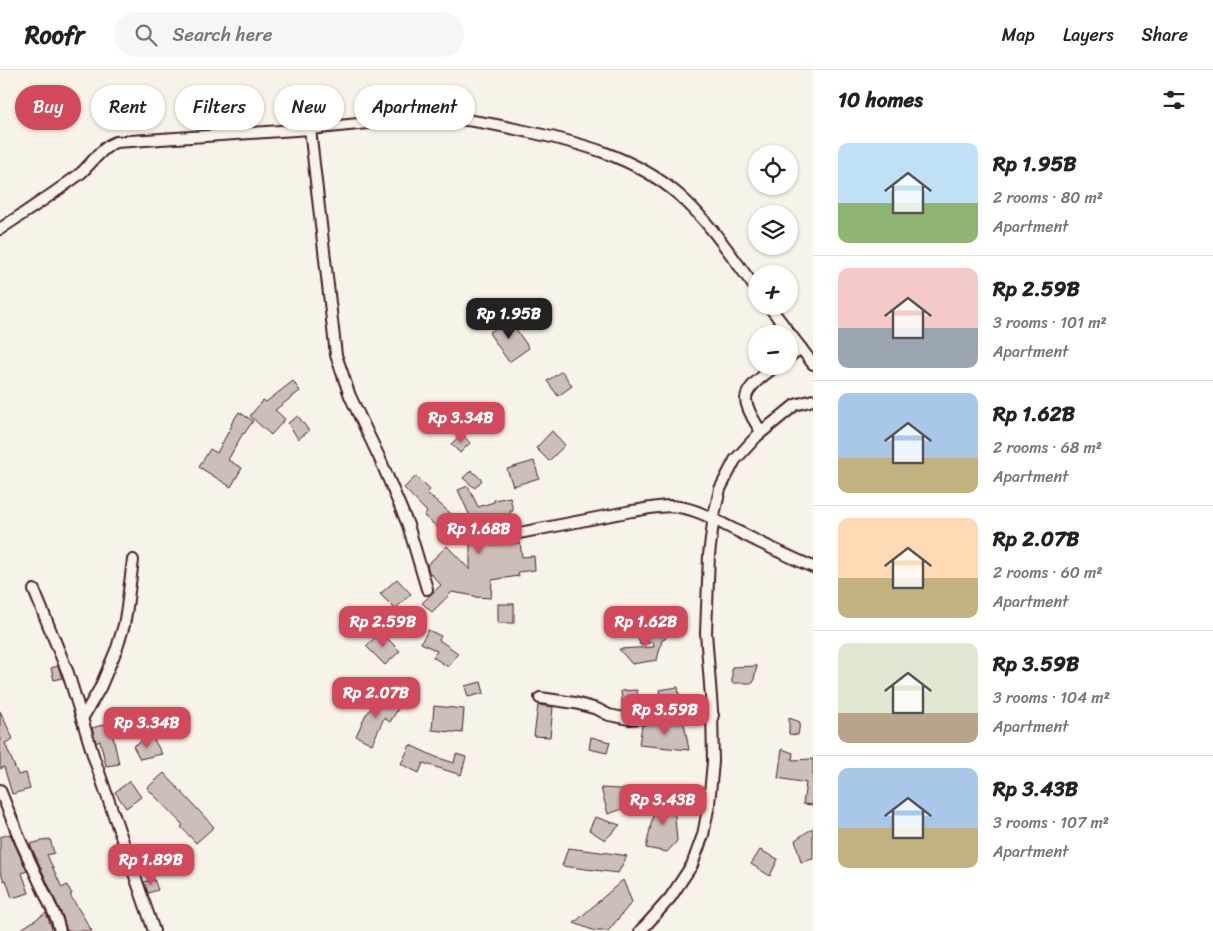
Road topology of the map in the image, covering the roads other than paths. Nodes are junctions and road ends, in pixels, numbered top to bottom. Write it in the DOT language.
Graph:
graph roads {
  1 [pos="344,126"];
  2 [pos="310,130"];
  3 [pos="0,229"];
  4 [pos="748,278"];
  5 [pos="776,315"];
  6 [pos="801,348"];
  7 [pos="798,350"];
  8 [pos="813,364"];
  9 [pos="765,375"];
  10 [pos="813,400"];
  11 [pos="761,432"];
  12 [pos="714,520"];
  13 [pos="494,538"];
  14 [pos="133,560"];
  15 [pos="813,567"];
  16 [pos="427,589"];
  17 [pos="34,590"];
  18 [pos="540,698"];
  19 [pos="713,715"];
  20 [pos="82,719"];
  21 [pos="0,790"];
  22 [pos="60,931"];
  23 [pos="154,931"];
  24 [pos="640,931"];
  1 -- 4 [label="street"];
  2 -- 3 [label="street"];
  2 -- 16 [label="street"];
  5 -- 6 [label="street"];
  6 -- 7 [label="street"];
  6 -- 8 [label="street"];
  9 -- 11 [label="street"];
  10 -- 11 [label="street"];
  11 -- 12 [label="street"];
  12 -- 13 [label="street"];
  12 -- 15 [label="street"];
  12 -- 19 [label="street"];
  14 -- 20 [label="street"];
  17 -- 20 [label="street"];
  18 -- 19 [label="street"];
  19 -- 24 [label="street"];
  20 -- 23 [label="street"];
  21 -- 22 [label="street"];
}
